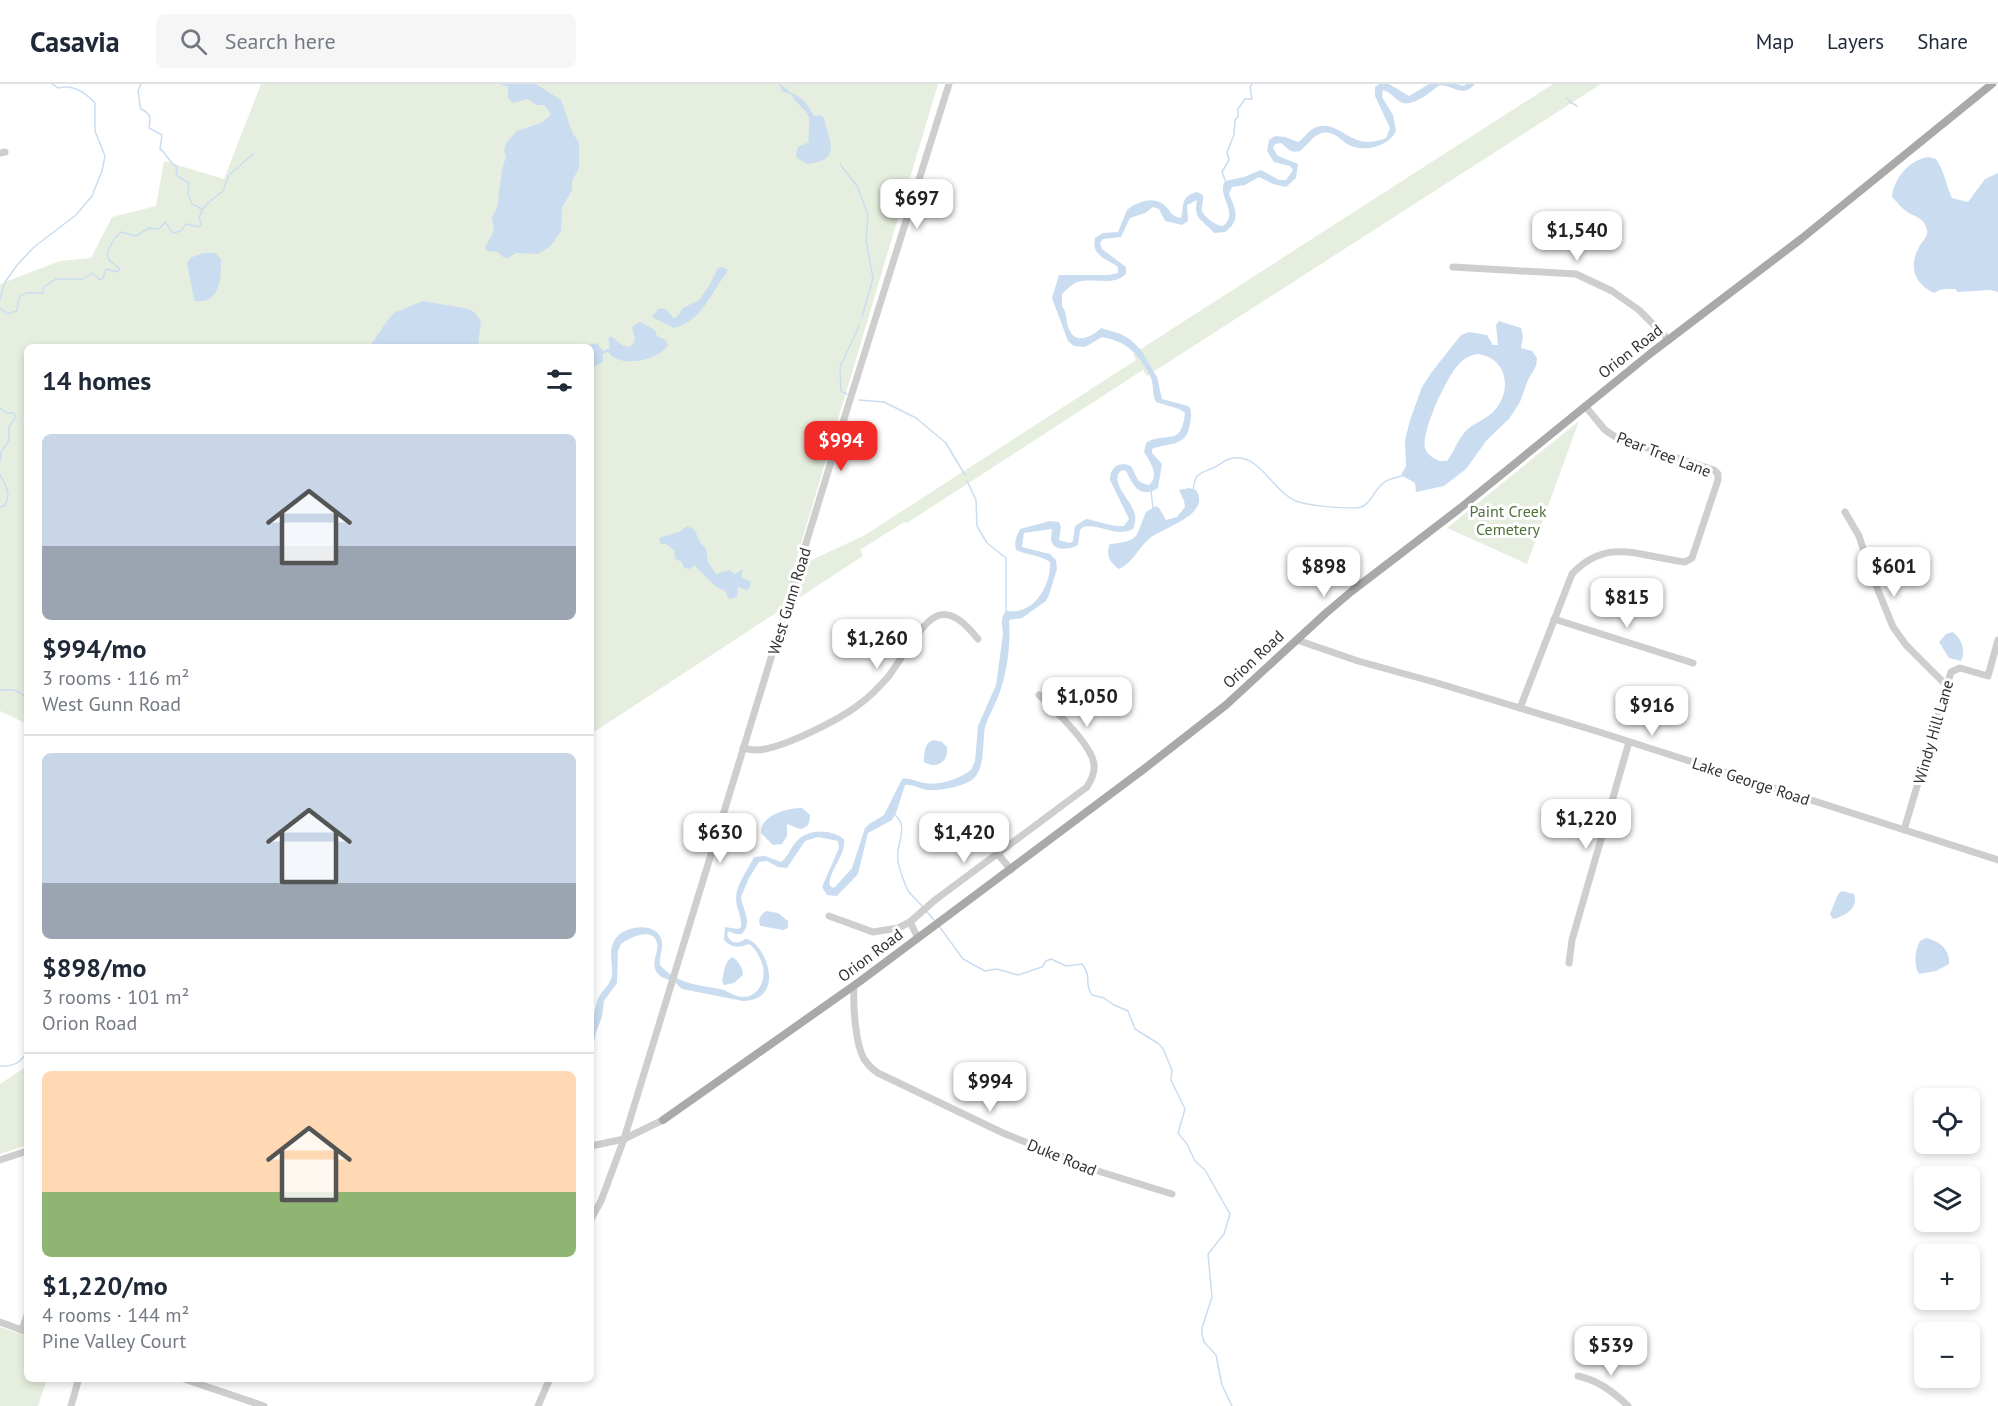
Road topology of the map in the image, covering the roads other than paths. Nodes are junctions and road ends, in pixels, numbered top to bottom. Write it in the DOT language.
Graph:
graph roads {
  1 [pos="949,84"];
  2 [pos="1992,84"];
  3 [pos="1454,267"];
  4 [pos="1669,340"];
  5 [pos="1585,406"];
  6 [pos="1845,512"];
  7 [pos="1554,619"];
  8 [pos="978,639"];
  9 [pos="1297,640"];
  10 [pos="1998,640"];
  11 [pos="1693,663"];
  12 [pos="1946,685"];
  13 [pos="1039,695"];
  14 [pos="1520,708"];
  15 [pos="1629,742"];
  16 [pos="743,748"];
  17 [pos="1904,830"];
  18 [pos="998,854"];
  19 [pos="1998,860"];
  20 [pos="1011,870"];
  21 [pos="829,916"];
  22 [pos="910,922"];
  23 [pos="918,938"];
  24 [pos="1569,963"];
  25 [pos="854,986"];
  26 [pos="663,1119"];
  27 [pos="624,1139"];
  28 [pos="594,1145"];
  29 [pos="24,1152"];
  30 [pos="0,1160"];
  31 [pos="1172,1194"];
  32 [pos="594,1214"];
  33 [pos="0,1322"];
  34 [pos="24,1331"];
  35 [pos="1578,1376"];
  36 [pos="78,1382"];
  37 [pos="193,1382"];
  38 [pos="548,1382"];
  39 [pos="71,1406"];
  40 [pos="264,1406"];
  41 [pos="538,1406"];
  42 [pos="1628,1406"];
  1 -- 16 [label="street, West Gunn Road"];
  2 -- 4 [label="main road, Orion Road"];
  3 -- 4 [label="street"];
  4 -- 5 [label="main road, Orion Road"];
  5 -- 7 [label="street, Pear Tree Lane"];
  5 -- 9 [label="main road, Orion Road"];
  6 -- 12 [label="street"];
  7 -- 11 [label="street"];
  7 -- 14 [label="street, Pear Tree Lane"];
  8 -- 16 [label="street"];
  9 -- 14 [label="street, Lake George Road"];
  9 -- 20 [label="main road, Orion Road"];
  10 -- 12 [label="street, Windy Hill Lane"];
  12 -- 17 [label="street, Windy Hill Lane"];
  13 -- 18 [label="street"];
  14 -- 15 [label="street, Lake George Road"];
  15 -- 17 [label="street, Lake George Road"];
  15 -- 24 [label="street"];
  16 -- 27 [label="street, West Gunn Road"];
  17 -- 19 [label="street, Lake George Road"];
  18 -- 20 [label="street"];
  18 -- 22 [label="street"];
  20 -- 23 [label="main road, Orion Road"];
  21 -- 22 [label="street"];
  22 -- 23 [label="street"];
  23 -- 25 [label="main road, Orion Road"];
  25 -- 26 [label="main road, Orion Road"];
  25 -- 31 [label="street, Duke Road"];
  26 -- 27 [label="street, Orion Road"];
  27 -- 28 [label="street, Orion Road"];
  27 -- 32 [label="street"];
  29 -- 30 [label="street"];
  33 -- 34 [label="street"];
  35 -- 42 [label="street"];
  36 -- 39 [label="street"];
  37 -- 40 [label="street"];
  38 -- 41 [label="street"];
}
